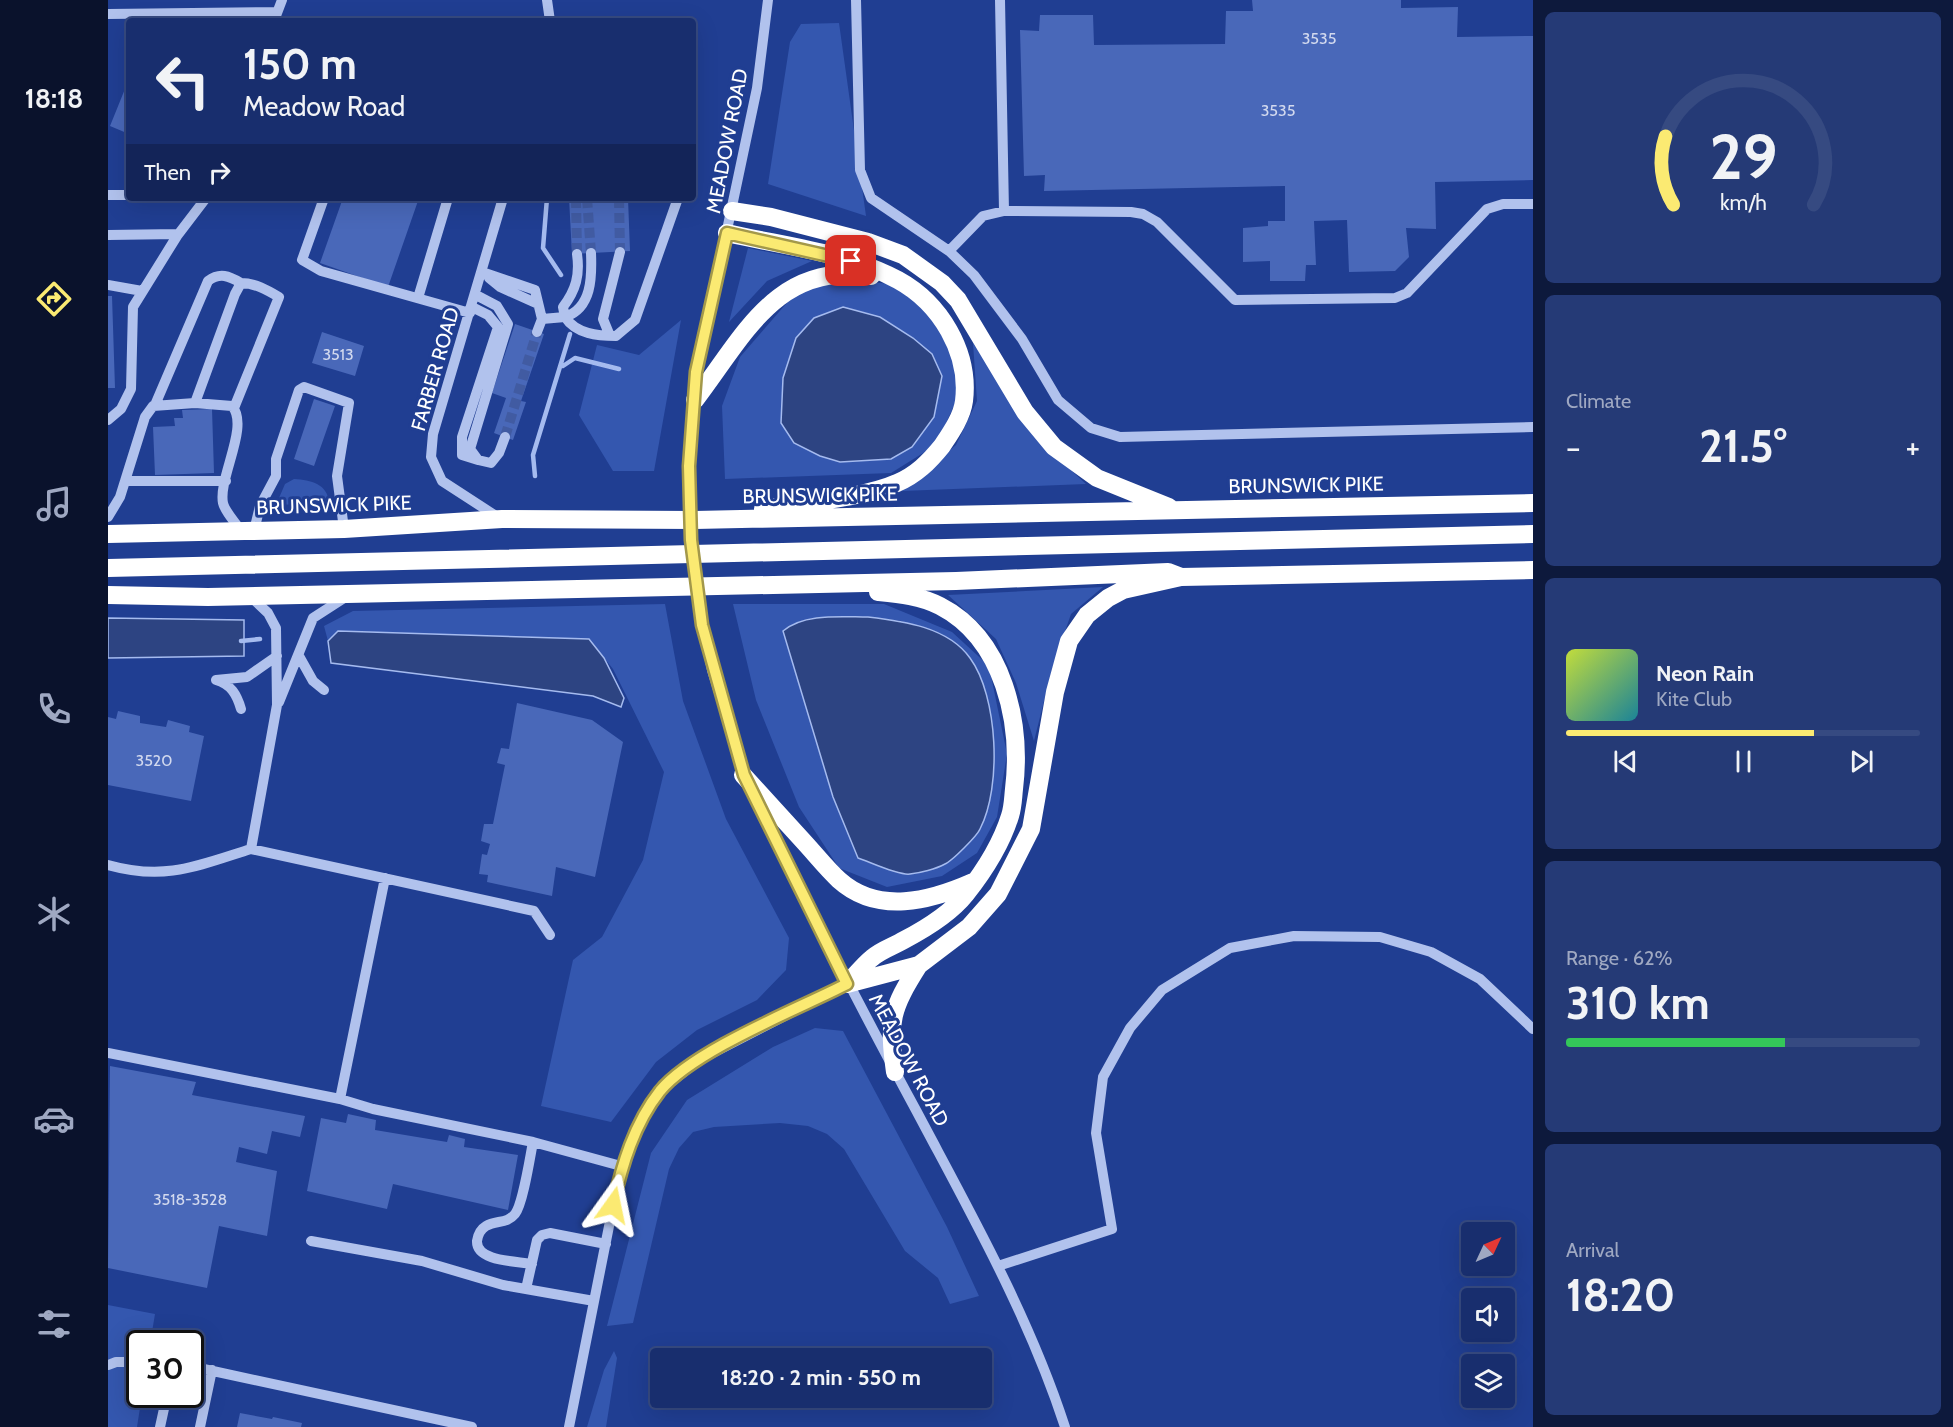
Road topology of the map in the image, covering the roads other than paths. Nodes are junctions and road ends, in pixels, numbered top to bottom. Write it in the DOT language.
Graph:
graph roads {
  1 [pos="282,0"];
  2 [pos="547,0"];
  3 [pos="768,0"];
  4 [pos="856,0"];
  5 [pos="1000,0"];
  6 [pos="108,14"];
  7 [pos="276,17"];
  8 [pos="550,18"];
  9 [pos="108,195"];
  10 [pos="126,195"];
  11 [pos="204,201"];
  12 [pos="323,201"];
  13 [pos="447,201"];
  14 [pos="502,201"];
  15 [pos="677,201"];
  16 [pos="1533,204"];
  17 [pos="732,211"];
  18 [pos="1004,211"];
  19 [pos="727,233"];
  20 [pos="178,234"];
  21 [pos="108,235"];
  22 [pos="949,251"];
  23 [pos="620,252"];
  24 [pos="591,253"];
  25 [pos="578,254"];
  26 [pos="482,272"];
  27 [pos="898,280"];
  28 [pos="241,283"];
  29 [pos="108,285"];
  30 [pos="142,291"];
  31 [pos="476,295"];
  32 [pos="418,298"];
  33 [pos="471,310"];
  34 [pos="565,317"];
  35 [pos="542,319"];
  36 [pos="537,332"];
  37 [pos="610,336"];
  38 [pos="695,400"];
  39 [pos="195,403"];
  40 [pos="155,405"];
  41 [pos="234,408"];
  42 [pos="108,420"];
  43 [pos="1533,427"];
  44 [pos="505,437"];
  45 [pos="478,460"];
  46 [pos="125,481"];
  47 [pos="226,481"];
  48 [pos="1533,503"];
  49 [pos="1176,510"];
  50 [pos="108,517"];
  51 [pos="502,519"];
  52 [pos="695,520"];
  53 [pos="344,530"];
  54 [pos="247,531"];
  55 [pos="108,534"];
  56 [pos="1533,534"];
  57 [pos="108,568"];
  58 [pos="1533,570"];
  59 [pos="1506,571"];
  60 [pos="1181,577"];
  61 [pos="1533,578"];
  62 [pos="806,584"];
  63 [pos="356,592"];
  64 [pos="108,595"];
  65 [pos="249,595"];
  66 [pos="277,656"];
  67 [pos="299,656"];
  68 [pos="324,690"];
  69 [pos="277,705"];
  70 [pos="241,709"];
  71 [pos="744,775"];
  72 [pos="251,849"];
  73 [pos="108,865"];
  74 [pos="385,878"];
  75 [pos="977,880"];
  76 [pos="549,935"];
  77 [pos="919,965"];
  78 [pos="847,984"];
  79 [pos="1533,1029"];
  80 [pos="108,1053"];
  81 [pos="895,1072"];
  82 [pos="340,1099"];
  83 [pos="533,1142"];
  84 [pos="621,1166"];
  85 [pos="310,1241"];
  86 [pos="606,1244"];
  87 [pos="532,1264"];
  88 [pos="998,1266"];
  89 [pos="526,1289"];
  90 [pos="594,1301"];
  91 [pos="126,1362"];
  92 [pos="108,1365"];
  93 [pos="204,1369"];
  94 [pos="212,1370"];
  95 [pos="164,1408"];
  96 [pos="445,1424"];
  97 [pos="160,1427"];
  98 [pos="200,1427"];
  99 [pos="472,1427"];
  100 [pos="569,1427"];
  101 [pos="1065,1427"];
  1 -- 7 [label="street"];
  2 -- 8 [label="street"];
  3 -- 17 [label="street, MEADOW ROAD"];
  4 -- 22 [label="street"];
  5 -- 18 [label="street"];
  6 -- 7 [label="street"];
  9 -- 10 [label="street"];
  11 -- 20 [label="street"];
  12 -- 32 [label="street"];
  13 -- 32 [label="street"];
  14 -- 26 [label="street, FARBER ROAD"];
  15 -- 37 [label="street"];
  16 -- 18 [label="street"];
  17 -- 19 [label="street, MEADOW ROAD"];
  17 -- 49 [label="highway"];
  18 -- 22 [label="street"];
  19 -- 27 [label="highway"];
  19 -- 38 [label="street, MEADOW ROAD"];
  20 -- 21 [label="street"];
  20 -- 30 [label="street"];
  22 -- 43 [label="street"];
  23 -- 37 [label="street"];
  24 -- 34 [label="street"];
  25 -- 34 [label="street"];
  26 -- 31 [label="street, FARBER ROAD"];
  26 -- 35 [label="street"];
  27 -- 38 [label="highway"];
  27 -- 52 [label="highway"];
  28 -- 39 [label="street"];
  28 -- 40 [label="street"];
  28 -- 41 [label="street"];
  29 -- 30 [label="street"];
  30 -- 42 [label="street"];
  31 -- 33 [label="street, FARBER ROAD"];
  31 -- 45 [label="street"];
  32 -- 33 [label="street"];
  33 -- 45 [label="street"];
  33 -- 51 [label="street, FARBER ROAD"];
  34 -- 35 [label="street"];
  34 -- 37 [label="street"];
  35 -- 36 [label="street"];
  38 -- 71 [label="street, MEADOW ROAD, bridge"];
  39 -- 40 [label="street"];
  39 -- 41 [label="street"];
  40 -- 46 [label="street"];
  41 -- 47 [label="street"];
  44 -- 45 [label="street"];
  46 -- 47 [label="street"];
  46 -- 50 [label="street"];
  47 -- 54 [label="street"];
  48 -- 49 [label="highway, BRUNSWICK PIKE"];
  49 -- 52 [label="highway, BRUNSWICK PIKE"];
  51 -- 52 [label="highway, BRUNSWICK PIKE"];
  51 -- 53 [label="highway, BRUNSWICK PIKE"];
  53 -- 54 [label="highway, BRUNSWICK PIKE"];
  53 -- 54 [label="street"];
  54 -- 55 [label="highway, BRUNSWICK PIKE"];
  56 -- 57 [label="highway"];
  58 -- 59 [label="highway"];
  59 -- 60 [label="highway"];
  59 -- 61 [label="highway"];
  60 -- 62 [label="highway"];
  60 -- 77 [label="highway"];
  62 -- 63 [label="highway"];
  62 -- 75 [label="highway"];
  63 -- 65 [label="highway"];
  63 -- 67 [label="street"];
  64 -- 65 [label="highway"];
  65 -- 66 [label="street"];
  66 -- 69 [label="street"];
  66 -- 70 [label="street"];
  67 -- 68 [label="street"];
  67 -- 69 [label="street"];
  69 -- 72 [label="street"];
  71 -- 75 [label="highway"];
  71 -- 78 [label="street, MEADOW ROAD"];
  72 -- 73 [label="street"];
  72 -- 74 [label="street"];
  74 -- 76 [label="street"];
  74 -- 82 [label="street"];
  75 -- 78 [label="highway"];
  77 -- 78 [label="highway"];
  77 -- 81 [label="highway"];
  78 -- 81 [label="street, MEADOW ROAD"];
  78 -- 84 [label="street"];
  79 -- 88 [label="street"];
  80 -- 82 [label="street"];
  81 -- 88 [label="street, MEADOW ROAD"];
  82 -- 83 [label="street"];
  83 -- 84 [label="street"];
  83 -- 87 [label="street"];
  84 -- 86 [label="street"];
  85 -- 89 [label="street"];
  86 -- 87 [label="street"];
  86 -- 90 [label="street"];
  87 -- 89 [label="street"];
  88 -- 101 [label="street, MEADOW ROAD"];
  89 -- 90 [label="street"];
  90 -- 100 [label="street"];
  91 -- 92 [label="street"];
  93 -- 94 [label="street"];
  94 -- 96 [label="street"];
  94 -- 98 [label="street"];
  95 -- 97 [label="street"];
  96 -- 99 [label="street"];
}
